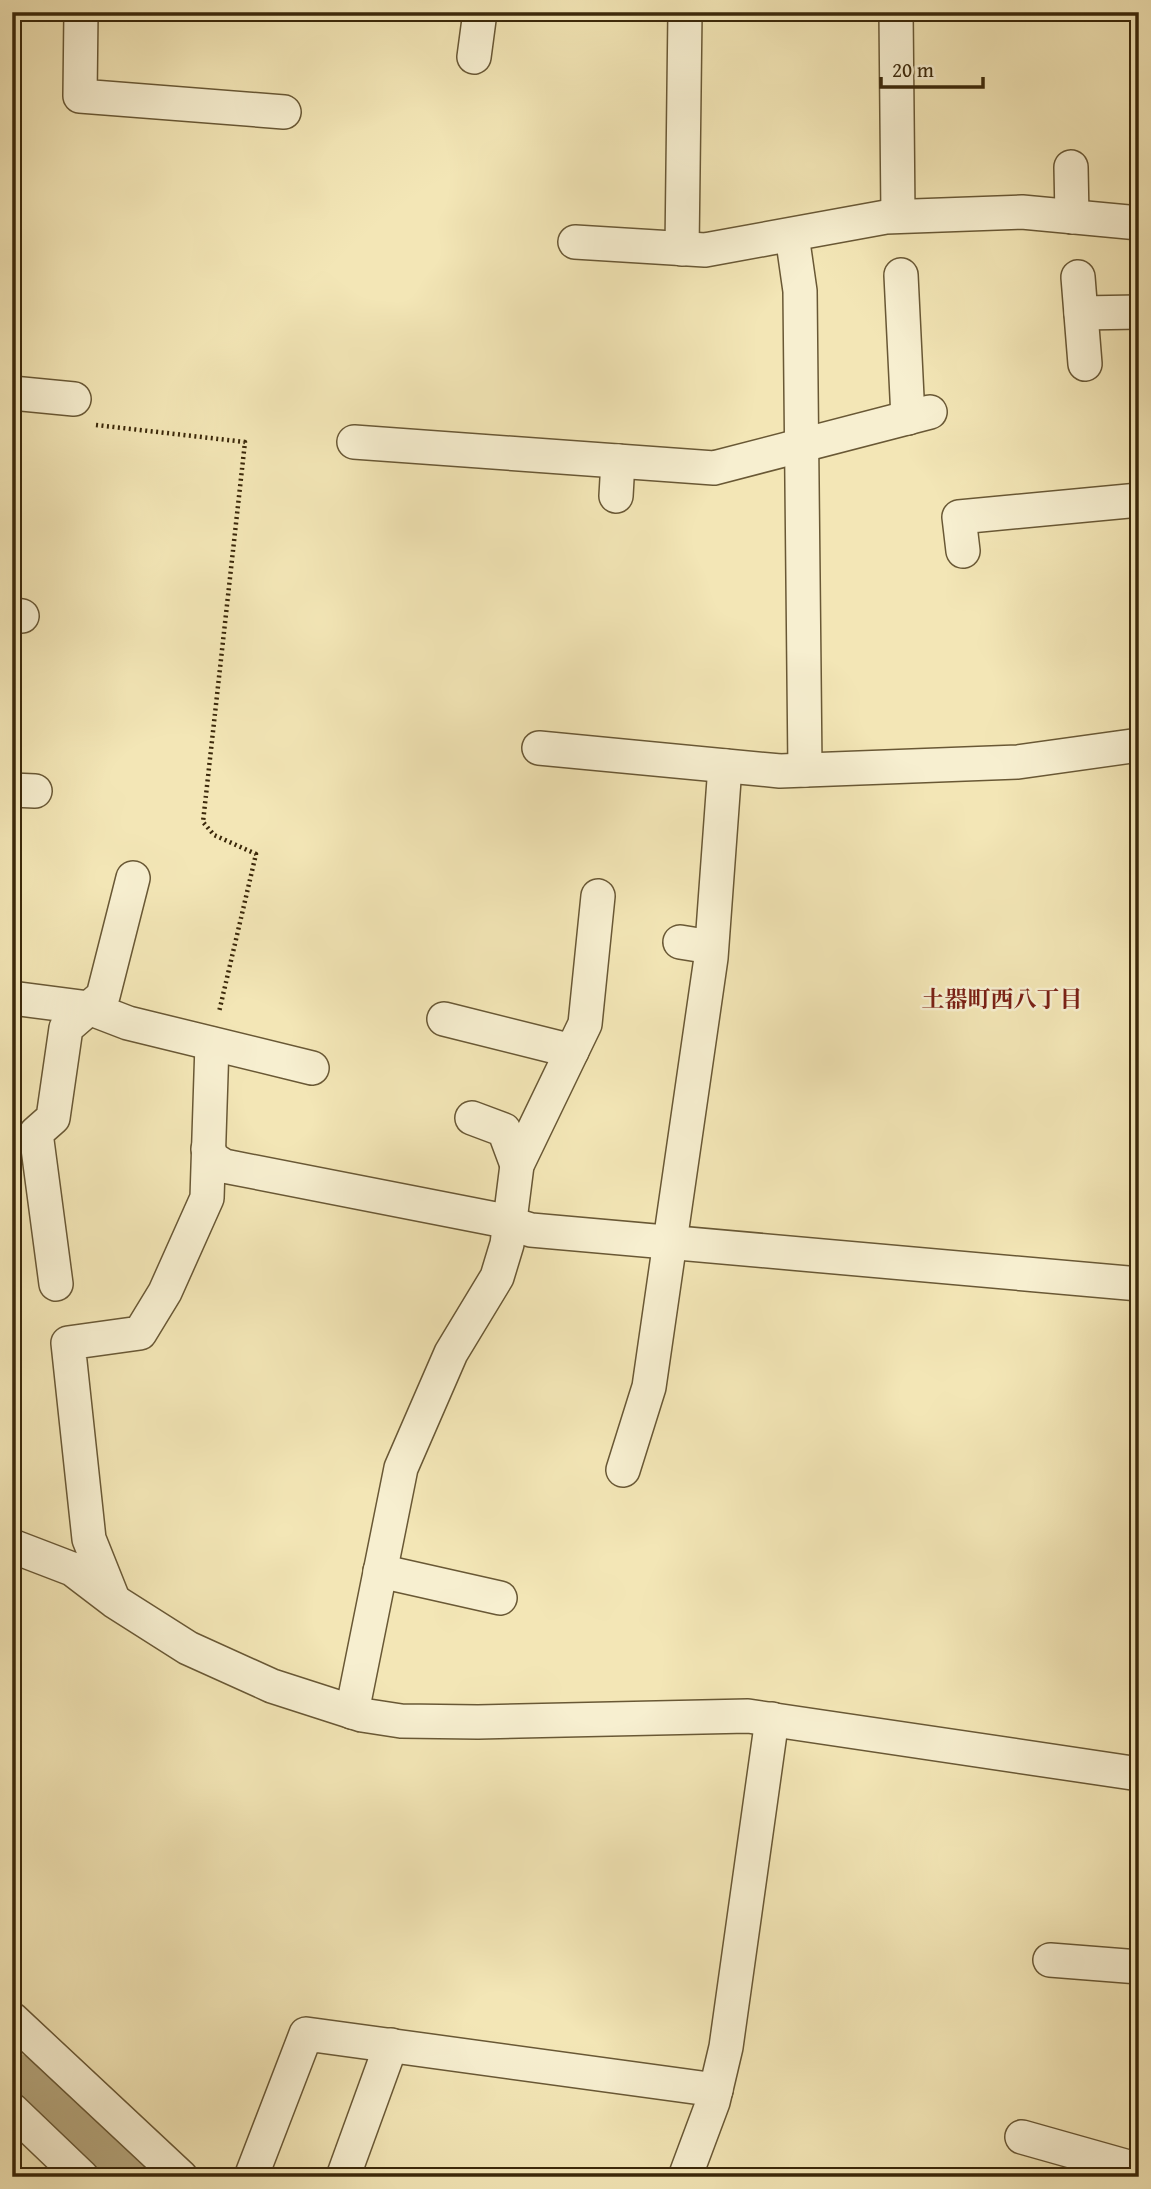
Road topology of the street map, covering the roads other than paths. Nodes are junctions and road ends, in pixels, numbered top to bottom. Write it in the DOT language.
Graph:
graph roads {
  1 [pos="81,12"];
  2 [pos="480,12"];
  3 [pos="685,12"];
  4 [pos="896,12"];
  5 [pos="474,57"];
  6 [pos="284,111"];
  7 [pos="1071,167"];
  8 [pos="898,216"];
  9 [pos="1072,217"];
  10 [pos="1139,223"];
  11 [pos="792,234"];
  12 [pos="575,242"];
  13 [pos="682,249"];
  14 [pos="901,275"];
  15 [pos="1078,277"];
  16 [pos="1139,312"];
  17 [pos="1081,313"];
  18 [pos="1086,364"];
  19 [pos="12,393"];
  20 [pos="74,399"];
  21 [pos="354,442"];
  22 [pos="801,445"];
  23 [pos="618,461"];
  24 [pos="616,496"];
  25 [pos="1139,500"];
  26 [pos="963,551"];
  27 [pos="1139,744"];
  28 [pos="539,748"];
  29 [pos="726,766"];
  30 [pos="805,770"];
  31 [pos="133,878"];
  32 [pos="598,897"];
  33 [pos="12,999"];
  34 [pos="89,1008"];
  35 [pos="444,1020"];
  36 [pos="212,1044"];
  37 [pos="572,1051"];
  38 [pos="312,1068"];
  39 [pos="472,1118"];
  40 [pos="208,1149"];
  41 [pos="517,1165"];
  42 [pos="510,1224"];
  43 [pos="668,1243"];
  44 [pos="55,1284"];
  45 [pos="1139,1284"];
  46 [pos="623,1471"];
  47 [pos="12,1546"];
  48 [pos="380,1571"];
  49 [pos="500,1598"];
  50 [pos="114,1601"];
  51 [pos="352,1712"];
  52 [pos="772,1718"];
  53 [pos="1139,1774"];
  54 [pos="1050,1961"];
  55 [pos="1139,1967"];
  56 [pos="12,2019"];
  57 [pos="391,2045"];
  58 [pos="716,2090"];
  59 [pos="12,2110"];
  60 [pos="1022,2137"];
  61 [pos="1139,2170"];
  62 [pos="82,2177"];
  63 [pos="181,2177"];
  64 [pos="251,2177"];
  65 [pos="343,2177"];
  66 [pos="685,2177"];
  1 -- 6 [label="street"];
  2 -- 5 [label="street"];
  3 -- 13 [label="street"];
  4 -- 8 [label="street"];
  7 -- 9 [label="street"];
  8 -- 9 [label="street"];
  8 -- 11 [label="street"];
  9 -- 10 [label="street"];
  11 -- 13 [label="street"];
  11 -- 22 [label="street"];
  12 -- 13 [label="street"];
  14 -- 22 [label="street"];
  15 -- 17 [label="street"];
  16 -- 17 [label="street"];
  17 -- 18 [label="street"];
  19 -- 20 [label="street"];
  21 -- 23 [label="street"];
  22 -- 23 [label="street"];
  22 -- 30 [label="street"];
  23 -- 24 [label="street"];
  25 -- 26 [label="street"];
  27 -- 30 [label="street"];
  28 -- 29 [label="street"];
  29 -- 30 [label="street"];
  29 -- 43 [label="street"];
  31 -- 34 [label="street"];
  32 -- 37 [label="street"];
  33 -- 34 [label="street"];
  34 -- 36 [label="street"];
  34 -- 44 [label="street"];
  35 -- 37 [label="street"];
  36 -- 38 [label="street"];
  36 -- 40 [label="street"];
  37 -- 41 [label="street"];
  39 -- 41 [label="street"];
  40 -- 42 [label="street"];
  40 -- 50 [label="street"];
  41 -- 42 [label="street"];
  42 -- 43 [label="street"];
  42 -- 48 [label="street"];
  43 -- 45 [label="street"];
  43 -- 46 [label="street"];
  47 -- 50 [label="street"];
  48 -- 49 [label="street"];
  48 -- 51 [label="street"];
  50 -- 51 [label="street"];
  51 -- 52 [label="street"];
  52 -- 53 [label="street"];
  52 -- 58 [label="street"];
  54 -- 55 [label="street"];
  56 -- 63 [label="street"];
  57 -- 58 [label="street"];
  57 -- 64 [label="street"];
  57 -- 65 [label="street"];
  58 -- 66 [label="street"];
  59 -- 62 [label="street"];
  60 -- 61 [label="street"];
}
